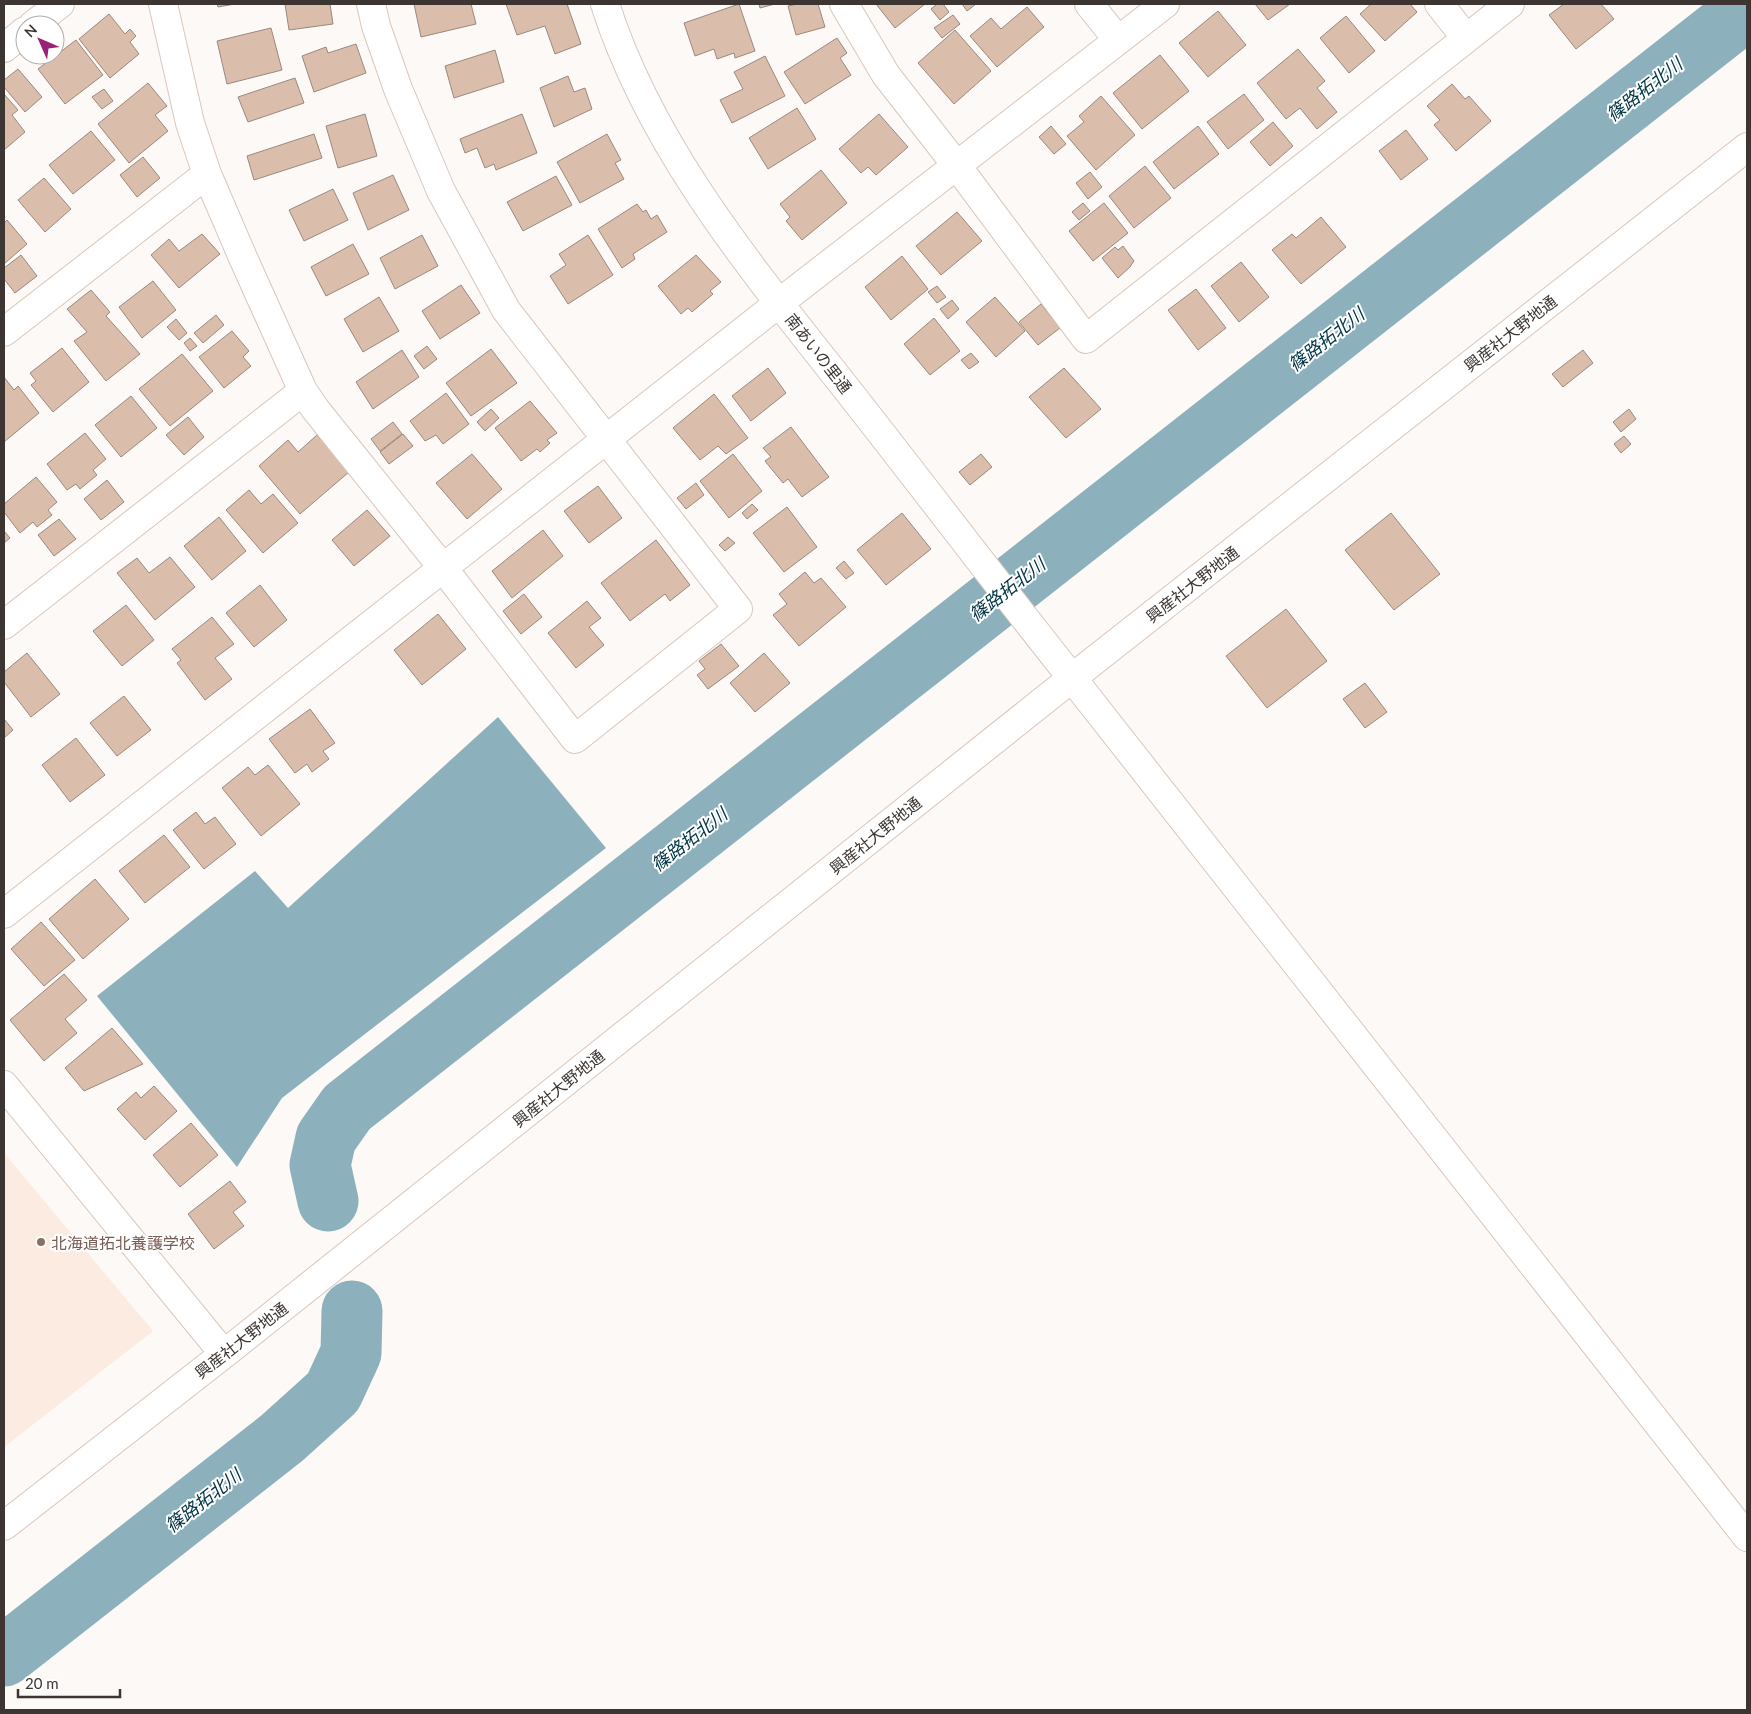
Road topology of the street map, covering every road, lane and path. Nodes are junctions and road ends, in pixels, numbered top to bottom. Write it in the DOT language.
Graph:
graph roads {
  1 [pos="60,4"];
  2 [pos="163,4"];
  3 [pos="371,4"];
  4 [pos="605,4"];
  5 [pos="844,4"];
  6 [pos="1089,4"];
  7 [pos="1165,4"];
  8 [pos="1439,4"];
  9 [pos="1510,4"];
  10 [pos="46,15"];
  11 [pos="1466,38"];
  12 [pos="15,39"];
  13 [pos="1117,40"];
  14 [pos="4,48"];
  15 [pos="1747,147"];
  16 [pos="957,166"];
  17 [pos="207,174"];
  18 [pos="779,302"];
  19 [pos="4,332"];
  20 [pos="303,391"];
  21 [pos="606,440"];
  22 [pos="443,568"];
  23 [pos="4,625"];
  24 [pos="1072,678"];
  25 [pos="4,914"];
  26 [pos="4,1085"];
  27 [pos="224,1354"];
  28 [pos="4,1526"];
  29 [pos="1747,1537"];
  1 -- 10 [label="street"];
  2 -- 17 [label="street"];
  3 -- 21 [label="street"];
  4 -- 18 [label="street, 南あいの里通"];
  5 -- 16 [label="street"];
  6 -- 13 [label="street"];
  7 -- 13 [label="street"];
  8 -- 11 [label="street"];
  9 -- 11 [label="street"];
  11 -- 16 [label="street"];
  12 -- 14 [label="street"];
  13 -- 16 [label="street"];
  15 -- 24 [label="street, 興産社大野地通"];
  16 -- 18 [label="street"];
  17 -- 19 [label="street"];
  17 -- 20 [label="street"];
  18 -- 21 [label="street"];
  18 -- 24 [label="street, 南あいの里通"];
  20 -- 22 [label="street"];
  20 -- 23 [label="street"];
  21 -- 22 [label="street"];
  21 -- 22 [label="street"];
  22 -- 25 [label="street"];
  24 -- 27 [label="street, 興産社大野地通"];
  24 -- 29 [label="street, 南あいの里通"];
  26 -- 27 [label="street"];
  27 -- 28 [label="street, 興産社大野地通"];
}
